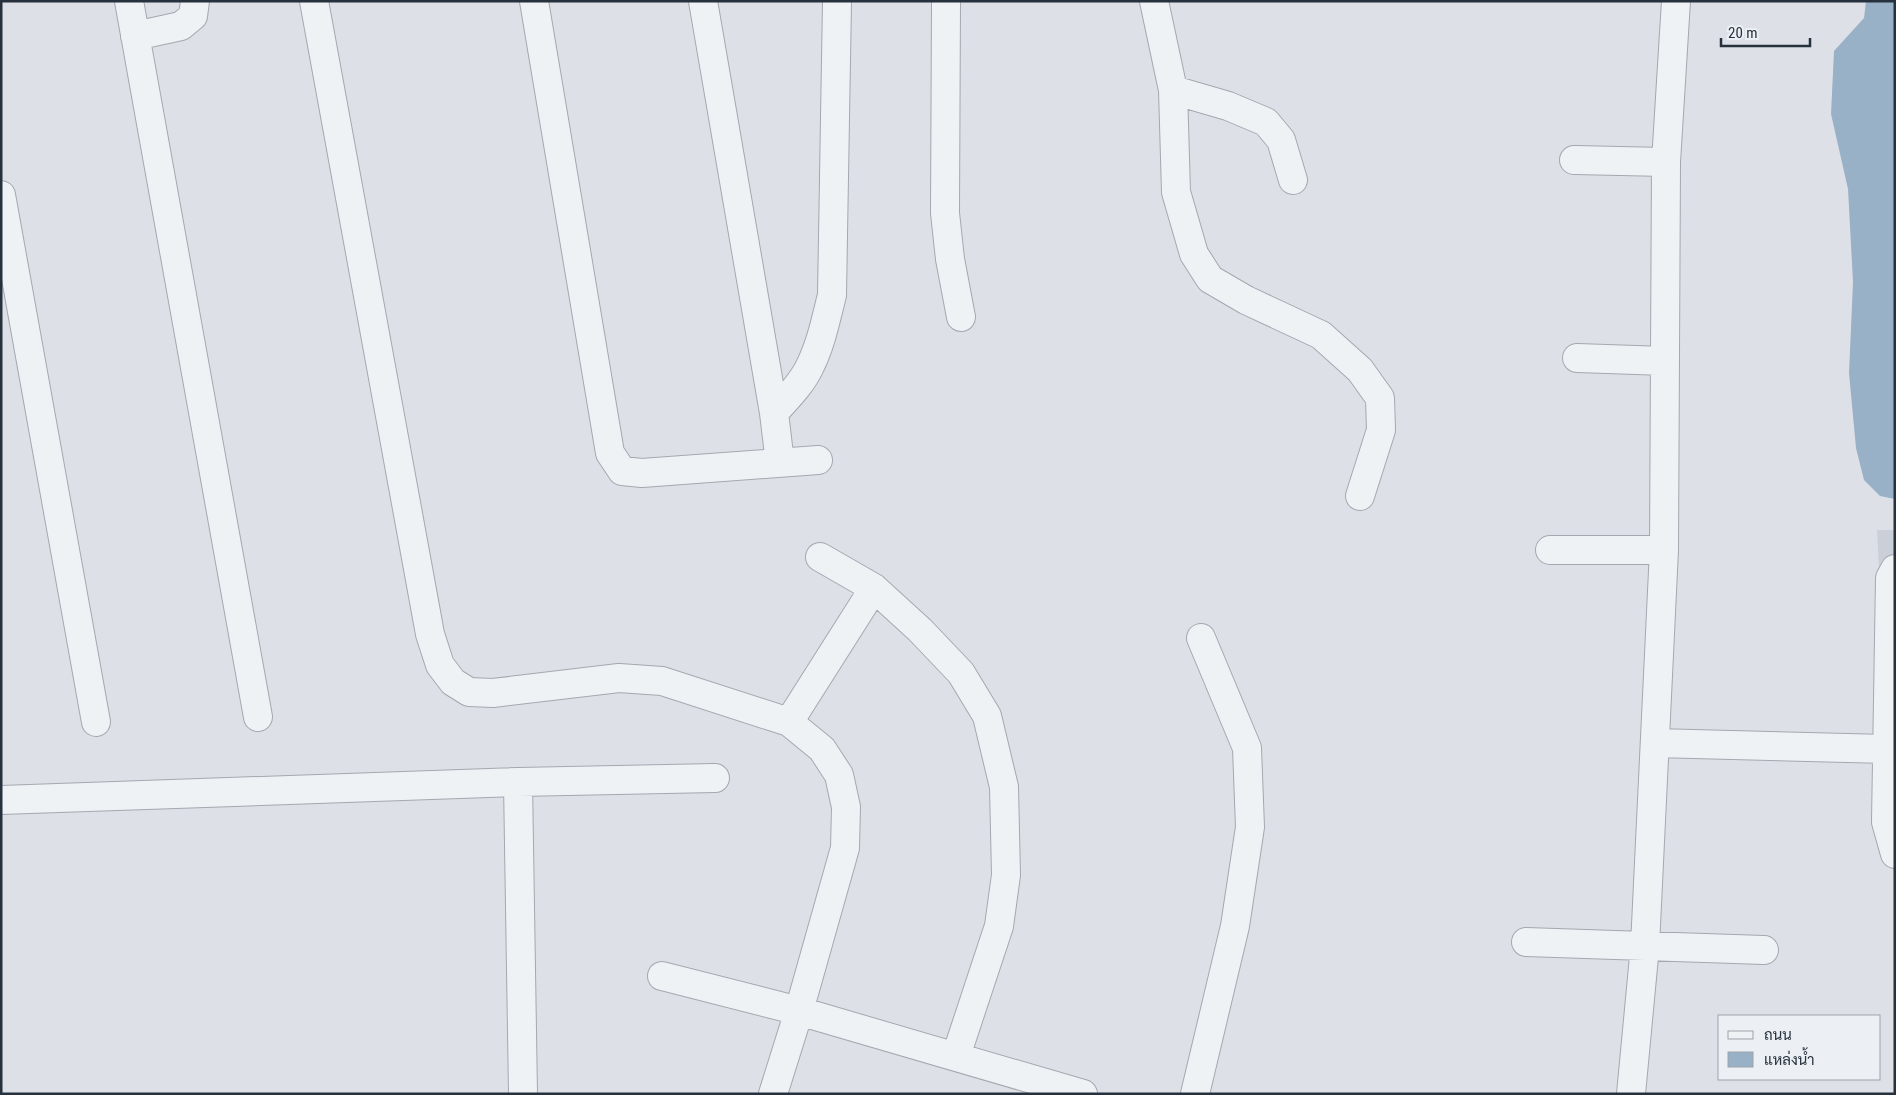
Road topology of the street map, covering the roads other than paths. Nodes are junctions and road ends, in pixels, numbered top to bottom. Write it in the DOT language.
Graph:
graph roads {
  1 [pos="129,1"];
  2 [pos="194,1"];
  3 [pos="314,1"];
  4 [pos="534,1"];
  5 [pos="703,1"];
  6 [pos="836,1"];
  7 [pos="946,1"];
  8 [pos="1154,1"];
  9 [pos="1676,1"];
  10 [pos="135,36"];
  11 [pos="1174,90"];
  12 [pos="1574,160"];
  13 [pos="1666,162"];
  14 [pos="1293,180"];
  15 [pos="1,195"];
  16 [pos="961,317"];
  17 [pos="1577,358"];
  18 [pos="1665,361"];
  19 [pos="774,413"];
  20 [pos="818,460"];
  21 [pos="780,463"];
  22 [pos="1360,496"];
  23 [pos="1550,550"];
  24 [pos="1664,550"];
  25 [pos="820,557"];
  26 [pos="1895,569"];
  27 [pos="874,588"];
  28 [pos="1201,638"];
  29 [pos="258,717"];
  30 [pos="96,722"];
  31 [pos="788,722"];
  32 [pos="1655,743"];
  33 [pos="1887,749"];
  34 [pos="715,778"];
  35 [pos="518,782"];
  36 [pos="1,800"];
  37 [pos="1895,854"];
  38 [pos="1526,942"];
  39 [pos="1645,946"];
  40 [pos="1764,950"];
  41 [pos="662,976"];
  42 [pos="799,1011"];
  43 [pos="956,1056"];
  44 [pos="523,1094"];
  45 [pos="773,1094"];
  46 [pos="1083,1094"];
  47 [pos="1195,1094"];
  48 [pos="1631,1094"];
  1 -- 10 [label="street"];
  2 -- 10 [label="street"];
  3 -- 31 [label="street"];
  4 -- 21 [label="street"];
  5 -- 19 [label="street"];
  6 -- 19 [label="street"];
  7 -- 16 [label="street"];
  8 -- 11 [label="street"];
  9 -- 13 [label="street"];
  10 -- 29 [label="street"];
  11 -- 14 [label="street"];
  11 -- 22 [label="street"];
  12 -- 13 [label="street"];
  13 -- 18 [label="street"];
  15 -- 30 [label="street"];
  17 -- 18 [label="street"];
  18 -- 24 [label="street"];
  19 -- 21 [label="street"];
  20 -- 21 [label="street"];
  23 -- 24 [label="street"];
  24 -- 32 [label="street"];
  25 -- 27 [label="street"];
  26 -- 33 [label="street"];
  27 -- 31 [label="street"];
  27 -- 43 [label="street"];
  28 -- 47 [label="street"];
  31 -- 42 [label="street"];
  32 -- 33 [label="street"];
  32 -- 39 [label="street"];
  33 -- 37 [label="street"];
  34 -- 35 [label="street"];
  35 -- 36 [label="street"];
  35 -- 44 [label="street"];
  38 -- 39 [label="street"];
  39 -- 40 [label="street"];
  39 -- 48 [label="street"];
  41 -- 42 [label="street"];
  42 -- 43 [label="street"];
  42 -- 45 [label="street"];
  43 -- 46 [label="street"];
}
